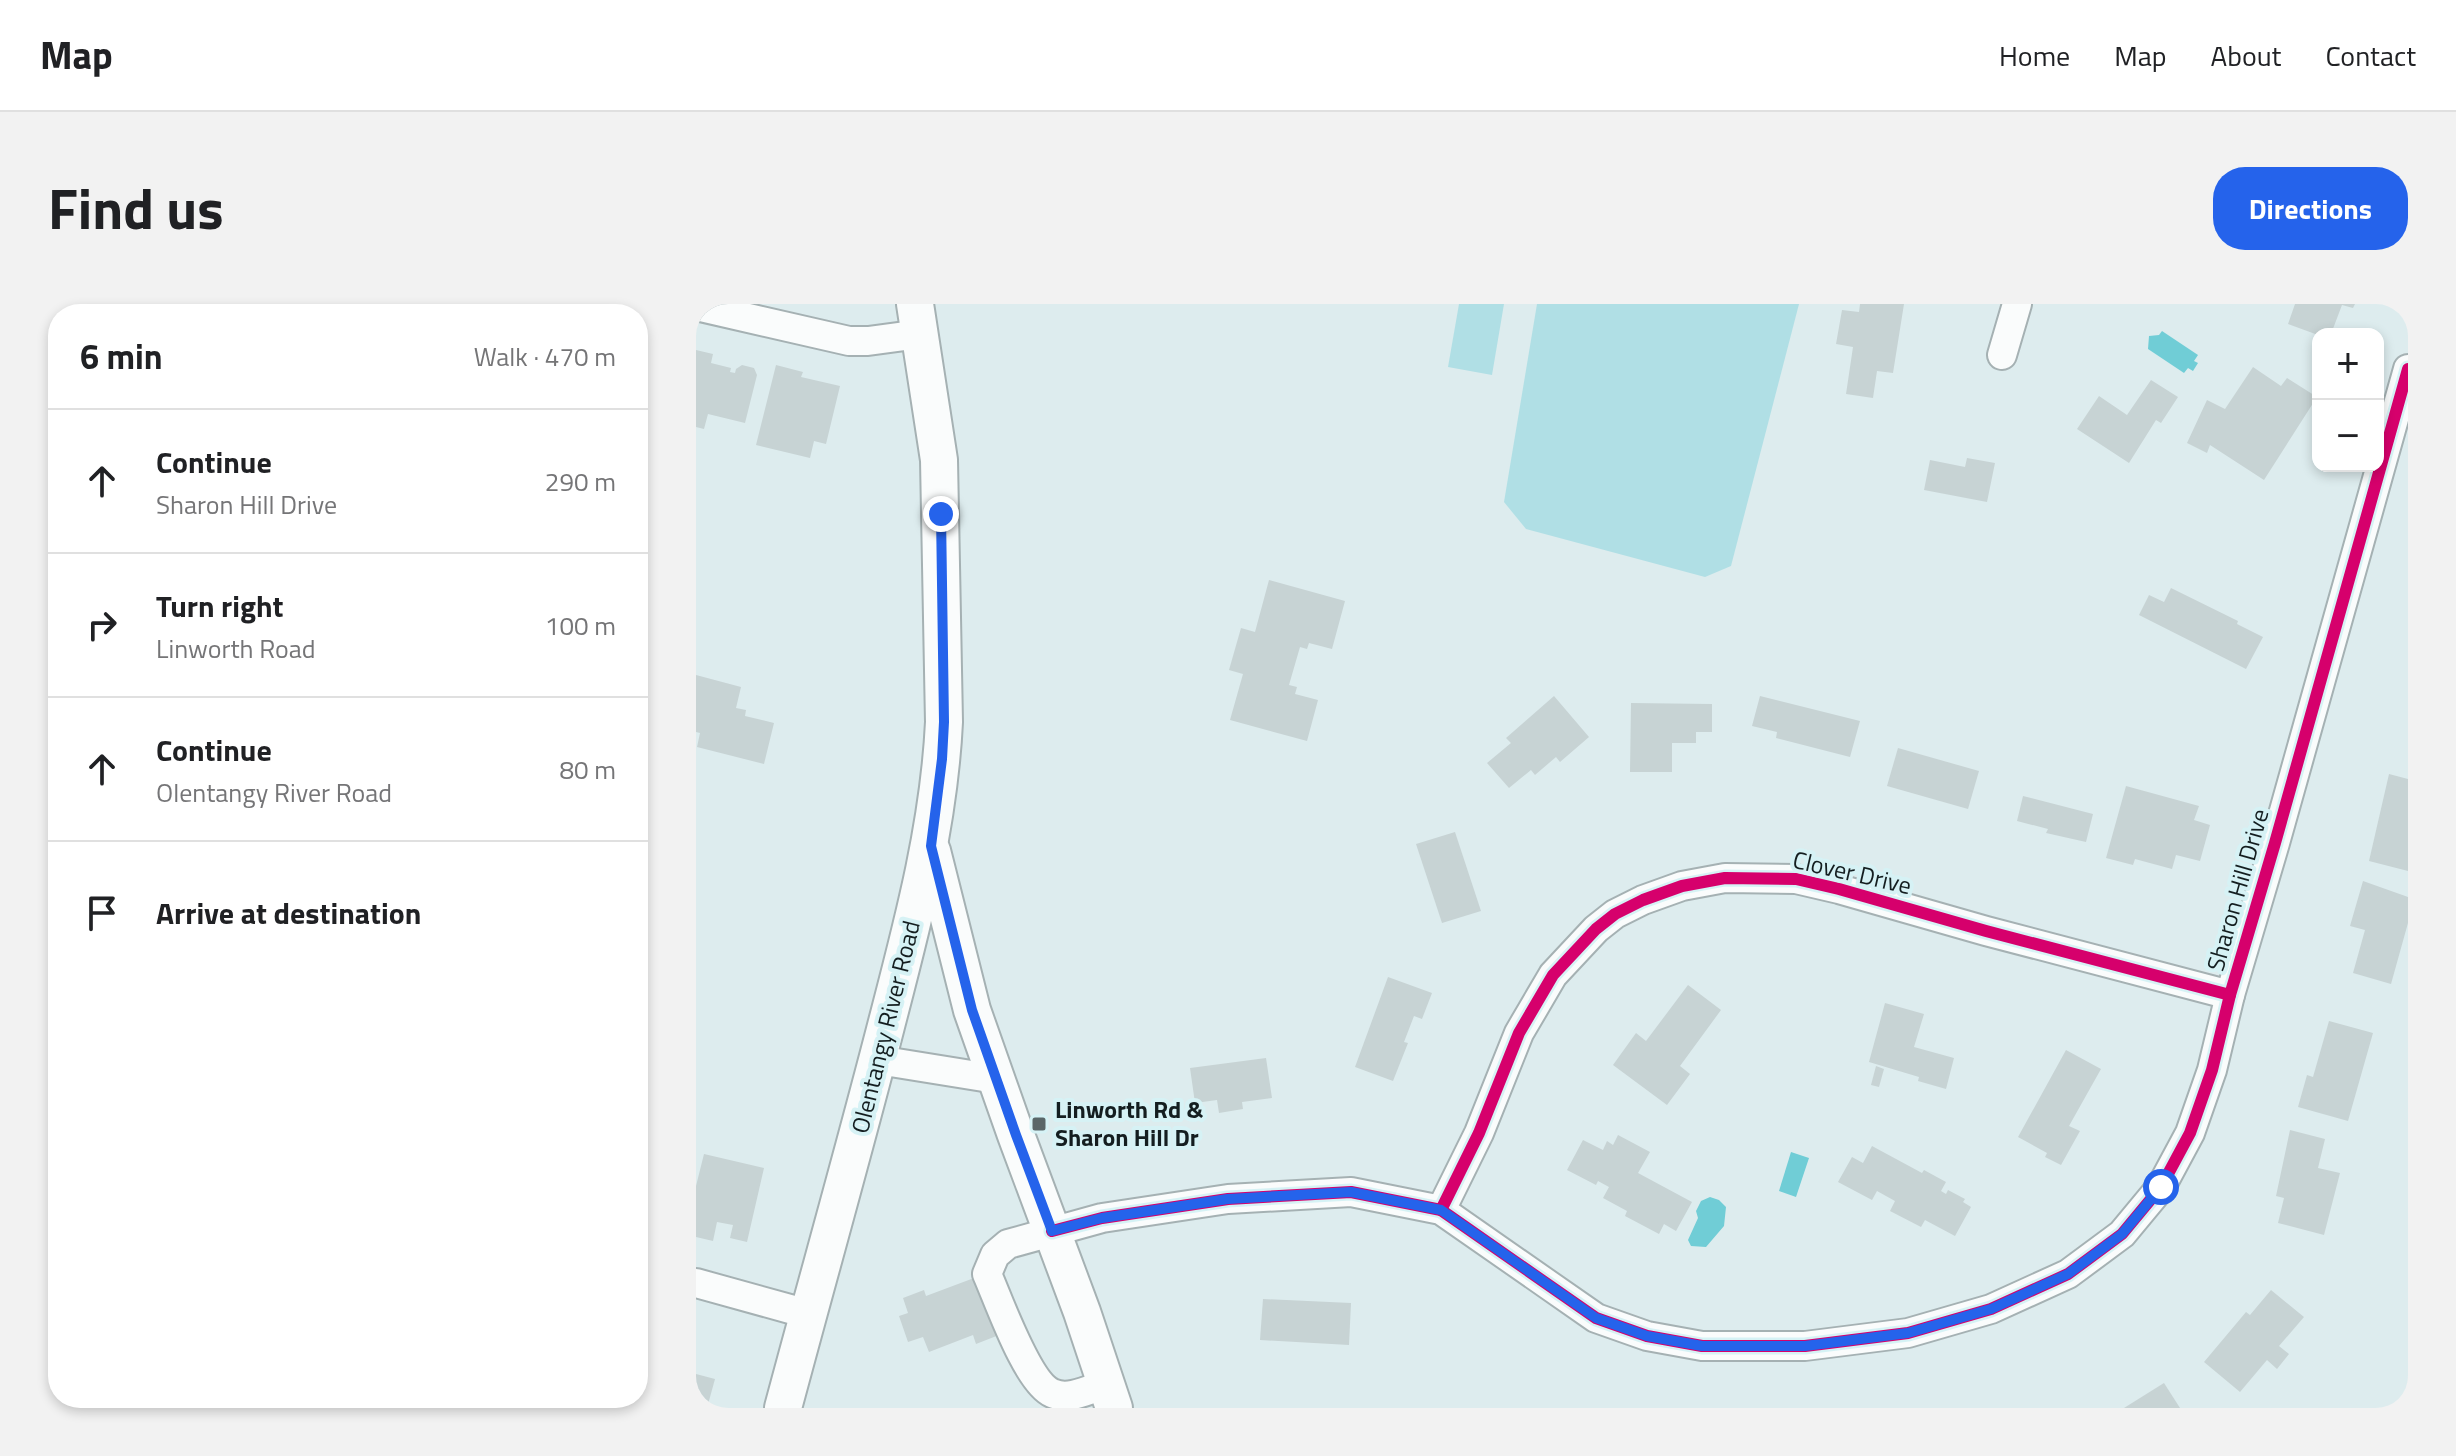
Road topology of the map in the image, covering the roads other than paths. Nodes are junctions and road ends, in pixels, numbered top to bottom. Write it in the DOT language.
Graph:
graph roads {
  1 [pos="2017,304"];
  2 [pos="696,306"];
  3 [pos="918,319"];
  4 [pos="2002,355"];
  5 [pos="2408,369"];
  6 [pos="931,846"];
  7 [pos="2230,995"];
  8 [pos="878,1060"];
  9 [pos="996,1079"];
  10 [pos="1441,1210"];
  11 [pos="1052,1231"];
  12 [pos="696,1283"];
  13 [pos="808,1314"];
  14 [pos="1110,1396"];
  15 [pos="783,1408"];
  1 -- 4 [label="street"];
  2 -- 3 [label="street"];
  3 -- 6 [label="main road, Olentangy River Road"];
  5 -- 7 [label="street, Sharon Hill Drive"];
  6 -- 8 [label="main road, Olentangy River Road"];
  6 -- 9 [label="main road"];
  7 -- 10 [label="street, Clover Drive"];
  7 -- 10 [label="street, Sharon Hill Drive"];
  8 -- 9 [label="street"];
  8 -- 13 [label="main road, Olentangy River Road"];
  9 -- 11 [label="main road"];
  10 -- 11 [label="street, Sharon Hill Drive"];
  11 -- 14 [label="main road"];
  11 -- 14 [label="street, Sharon Hill Drive"];
  12 -- 13 [label="street"];
  13 -- 15 [label="main road, Olentangy River Road"];
}
